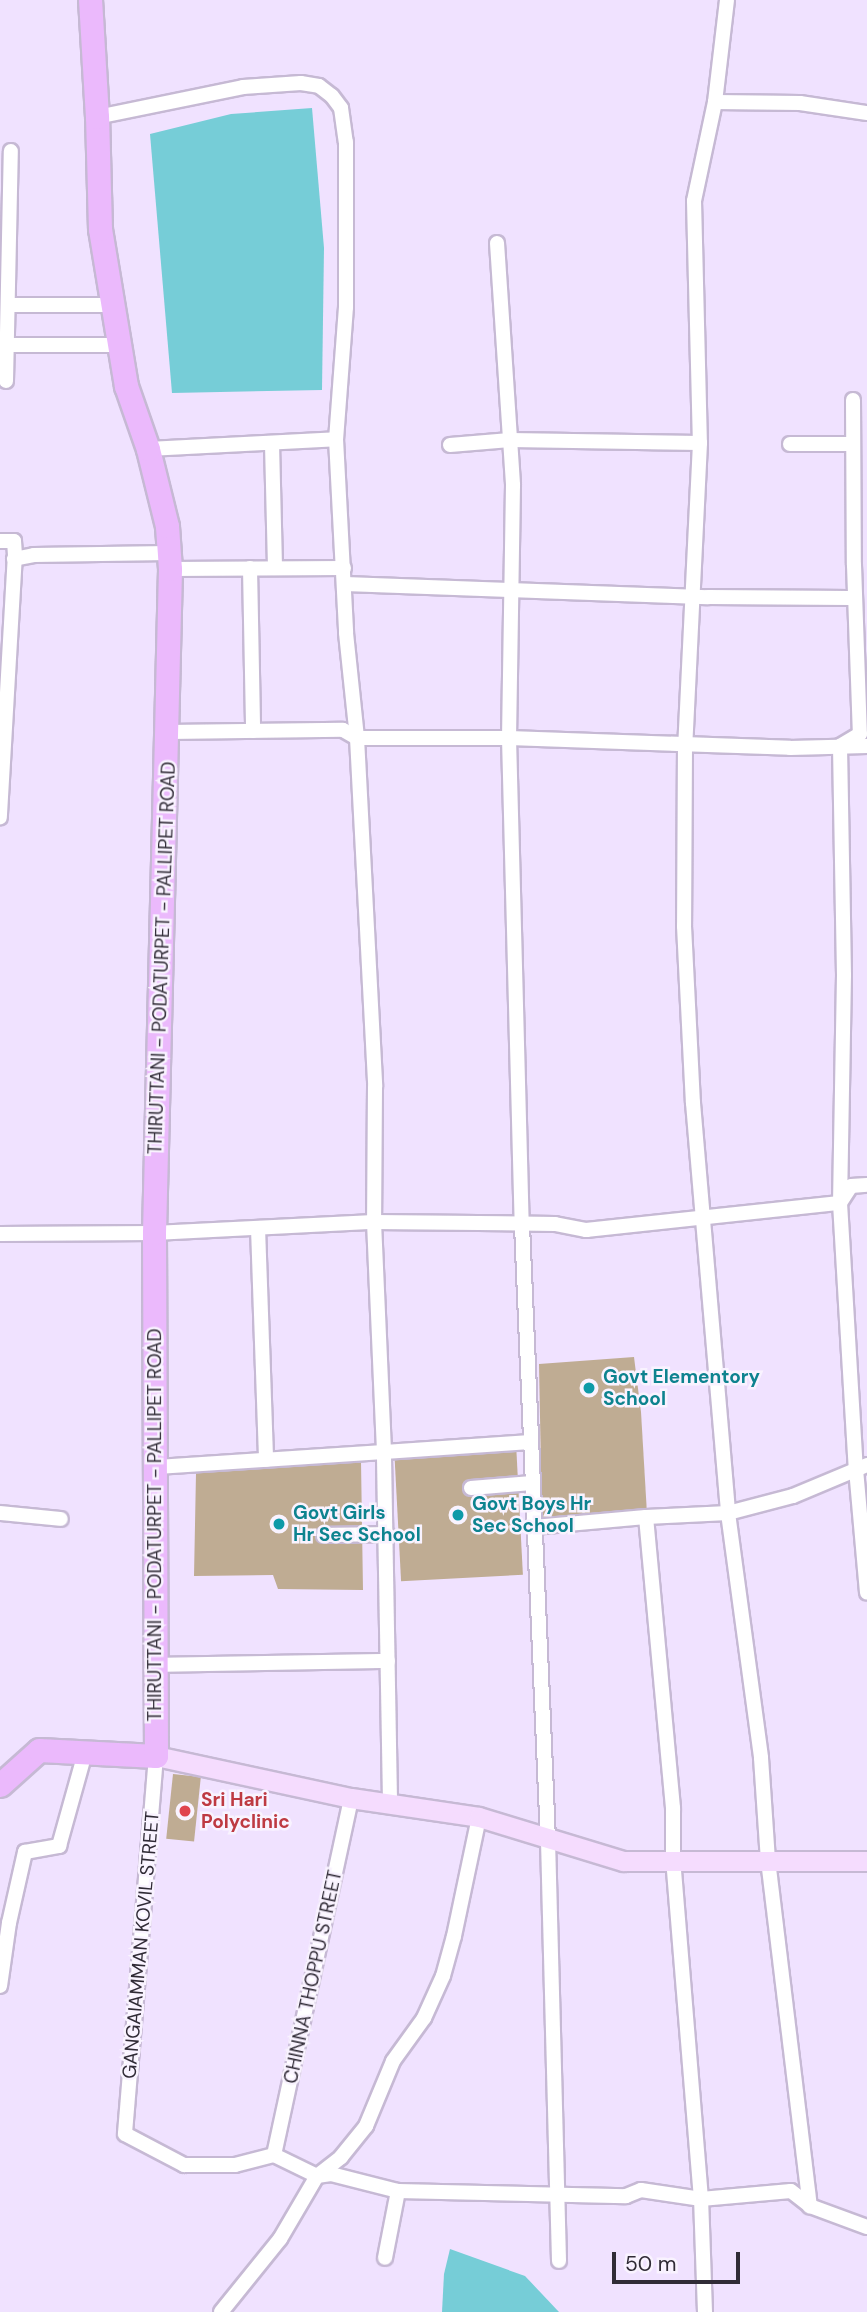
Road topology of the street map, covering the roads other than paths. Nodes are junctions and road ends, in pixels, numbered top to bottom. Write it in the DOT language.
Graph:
graph roads {
  1 [pos="90,0"];
  2 [pos="727,0"];
  3 [pos="715,102"];
  4 [pos="867,113"];
  5 [pos="97,117"];
  6 [pos="11,151"];
  7 [pos="497,243"];
  8 [pos="8,305"];
  9 [pos="112,305"];
  10 [pos="7,345"];
  11 [pos="119,345"];
  12 [pos="6,381"];
  13 [pos="853,400"];
  14 [pos="337,439"];
  15 [pos="510,440"];
  16 [pos="701,443"];
  17 [pos="272,444"];
  18 [pos="450,444"];
  19 [pos="790,444"];
  20 [pos="852,444"];
  21 [pos="148,449"];
  22 [pos="0,541"];
  23 [pos="15,559"];
  24 [pos="170,561"];
  25 [pos="275,567"];
  26 [pos="250,568"];
  27 [pos="344,568"];
  28 [pos="345,584"];
  29 [pos="511,588"];
  30 [pos="694,597"];
  31 [pos="855,598"];
  32 [pos="253,731"];
  33 [pos="168,732"];
  34 [pos="357,738"];
  35 [pos="509,738"];
  36 [pos="685,745"];
  37 [pos="840,746"];
  38 [pos="867,746"];
  39 [pos="0,818"];
  40 [pos="867,1185"];
  41 [pos="840,1203"];
  42 [pos="705,1216"];
  43 [pos="374,1223"];
  44 [pos="522,1225"];
  45 [pos="258,1228"];
  46 [pos="154,1233"];
  47 [pos="0,1234"];
  48 [pos="531,1442"];
  49 [pos="384,1452"];
  50 [pos="267,1460"];
  51 [pos="156,1467"];
  52 [pos="861,1467"];
  53 [pos="532,1483"];
  54 [pos="471,1488"];
  55 [pos="0,1513"];
  56 [pos="728,1513"];
  57 [pos="646,1517"];
  58 [pos="61,1519"];
  59 [pos="534,1527"];
  60 [pos="387,1534"];
  61 [pos="324,1535"];
  62 [pos="867,1593"];
  63 [pos="388,1661"];
  64 [pos="157,1665"];
  65 [pos="85,1753"];
  66 [pos="156,1756"];
  67 [pos="0,1785"];
  68 [pos="351,1798"];
  69 [pos="390,1801"];
  70 [pos="479,1817"];
  71 [pos="548,1840"];
  72 [pos="768,1860"];
  73 [pos="867,1861"];
  74 [pos="673,1862"];
  75 [pos="0,1986"];
  76 [pos="274,2155"];
  77 [pos="317,2176"];
  78 [pos="398,2191"];
  79 [pos="556,2196"];
  80 [pos="701,2199"];
  81 [pos="810,2206"];
  82 [pos="867,2227"];
  83 [pos="384,2258"];
  84 [pos="559,2261"];
  85 [pos="221,2312"];
  86 [pos="705,2312"];
  1 -- 5 [label="main road, THIRUTTANI - PODATURPET - PALLIPET ROAD"];
  2 -- 3 [label="street"];
  3 -- 4 [label="street"];
  3 -- 16 [label="street"];
  5 -- 9 [label="main road, THIRUTTANI - PODATURPET - PALLIPET ROAD"];
  5 -- 14 [label="street"];
  6 -- 8 [label="street"];
  7 -- 15 [label="street"];
  8 -- 9 [label="street"];
  8 -- 10 [label="street"];
  9 -- 11 [label="main road, THIRUTTANI - PODATURPET - PALLIPET ROAD"];
  10 -- 11 [label="street"];
  10 -- 12 [label="street"];
  11 -- 21 [label="main road, THIRUTTANI - PODATURPET - PALLIPET ROAD"];
  13 -- 20 [label="street"];
  14 -- 17 [label="street"];
  14 -- 27 [label="street"];
  15 -- 16 [label="street"];
  15 -- 18 [label="street"];
  15 -- 29 [label="street"];
  16 -- 30 [label="street"];
  17 -- 21 [label="street"];
  17 -- 25 [label="street"];
  19 -- 20 [label="street"];
  20 -- 31 [label="street"];
  21 -- 24 [label="main road, THIRUTTANI - PODATURPET - PALLIPET ROAD"];
  22 -- 23 [label="street"];
  23 -- 24 [label="street"];
  23 -- 39 [label="street"];
  24 -- 26 [label="street"];
  24 -- 33 [label="main road, THIRUTTANI - PODATURPET - PALLIPET ROAD"];
  25 -- 26 [label="street"];
  25 -- 27 [label="street"];
  26 -- 32 [label="street"];
  27 -- 28 [label="street"];
  28 -- 29 [label="street"];
  28 -- 34 [label="street"];
  29 -- 30 [label="street"];
  29 -- 35 [label="street"];
  30 -- 31 [label="street"];
  30 -- 36 [label="street"];
  31 -- 37 [label="street"];
  32 -- 33 [label="street"];
  32 -- 34 [label="street"];
  33 -- 46 [label="main road, THIRUTTANI - PODATURPET - PALLIPET ROAD"];
  34 -- 35 [label="street"];
  34 -- 43 [label="street"];
  35 -- 36 [label="street"];
  35 -- 44 [label="street"];
  36 -- 37 [label="street"];
  36 -- 42 [label="street"];
  37 -- 38 [label="street"];
  37 -- 41 [label="street"];
  40 -- 41 [label="street"];
  41 -- 42 [label="street"];
  41 -- 52 [label="street"];
  42 -- 44 [label="street"];
  42 -- 56 [label="street"];
  43 -- 44 [label="street"];
  43 -- 45 [label="street"];
  43 -- 49 [label="street"];
  44 -- 48 [label="street"];
  45 -- 46 [label="street"];
  45 -- 50 [label="street"];
  46 -- 47 [label="street"];
  46 -- 51 [label="main road, THIRUTTANI - PODATURPET - PALLIPET ROAD"];
  48 -- 49 [label="street"];
  48 -- 53 [label="street"];
  49 -- 50 [label="street"];
  49 -- 60 [label="street"];
  50 -- 51 [label="street"];
  51 -- 64 [label="main road, THIRUTTANI - PODATURPET - PALLIPET ROAD"];
  52 -- 56 [label="street"];
  52 -- 62 [label="street"];
  53 -- 54 [label="street"];
  53 -- 59 [label="street"];
  55 -- 58 [label="street"];
  56 -- 57 [label="street"];
  56 -- 72 [label="street"];
  57 -- 59 [label="street"];
  57 -- 74 [label="street"];
  59 -- 71 [label="street"];
  60 -- 61 [label="street"];
  60 -- 63 [label="street"];
  63 -- 64 [label="street"];
  63 -- 69 [label="street"];
  64 -- 66 [label="main road, THIRUTTANI - PODATURPET - PALLIPET ROAD"];
  65 -- 66 [label="main road"];
  65 -- 67 [label="main road"];
  65 -- 75 [label="street"];
  66 -- 68 [label="main road"];
  66 -- 76 [label="street, GANGAIAMMAN KOVIL STREET"];
  68 -- 69 [label="main road"];
  68 -- 76 [label="street, CHINNA THOPPU STREET"];
  69 -- 70 [label="main road"];
  70 -- 71 [label="main road"];
  70 -- 77 [label="street"];
  71 -- 74 [label="main road"];
  71 -- 79 [label="street"];
  72 -- 73 [label="main road"];
  72 -- 74 [label="main road"];
  72 -- 81 [label="street"];
  74 -- 80 [label="street"];
  76 -- 77 [label="street"];
  77 -- 78 [label="street"];
  77 -- 85 [label="street"];
  78 -- 79 [label="street"];
  78 -- 83 [label="street"];
  79 -- 80 [label="street"];
  79 -- 84 [label="street"];
  80 -- 81 [label="street"];
  80 -- 86 [label="street"];
  81 -- 82 [label="street"];
}
